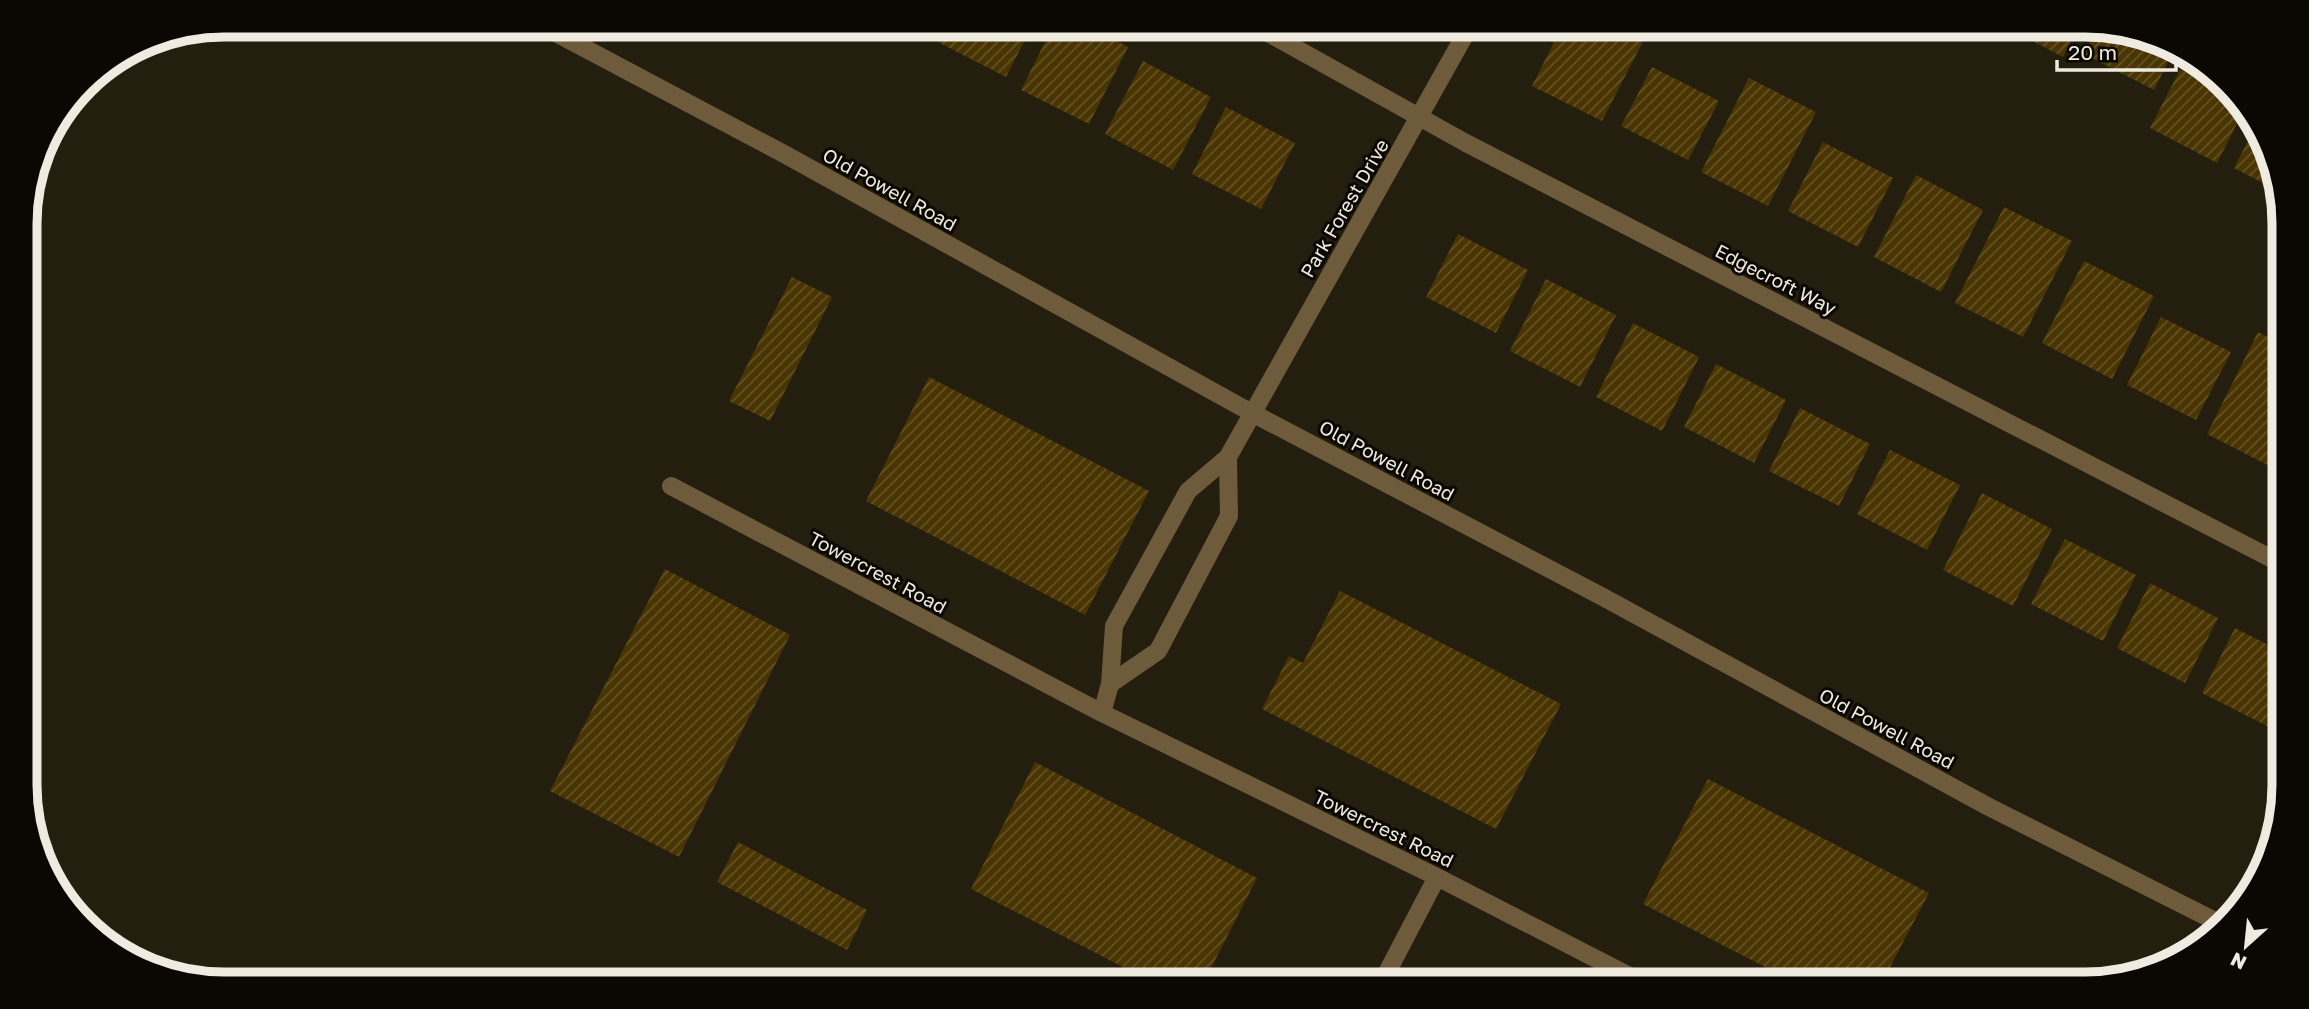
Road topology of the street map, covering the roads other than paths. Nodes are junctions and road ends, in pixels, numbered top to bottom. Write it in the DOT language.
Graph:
graph roads {
  1 [pos="564,37"];
  2 [pos="1275,37"];
  3 [pos="1464,37"];
  4 [pos="1421,118"];
  5 [pos="1252,413"];
  6 [pos="1228,457"];
  7 [pos="671,486"];
  8 [pos="2272,559"];
  9 [pos="1110,684"];
  10 [pos="1102,713"];
  11 [pos="1437,877"];
  12 [pos="2211,919"];
  13 [pos="1387,972"];
  14 [pos="1622,972"];
  1 -- 5 [label="street, Old Powell Road"];
  2 -- 4 [label="street, Edgecroft Way"];
  3 -- 4 [label="street, Park Forest Drive"];
  4 -- 5 [label="street, Park Forest Drive"];
  4 -- 8 [label="street, Edgecroft Way"];
  5 -- 6 [label="street"];
  5 -- 12 [label="street, Old Powell Road"];
  6 -- 9 [label="street"];
  6 -- 9 [label="street"];
  7 -- 10 [label="street, Towercrest Road"];
  9 -- 10 [label="street"];
  10 -- 11 [label="street, Towercrest Road"];
  11 -- 13 [label="street"];
  11 -- 14 [label="street, Towercrest Road"];
}
